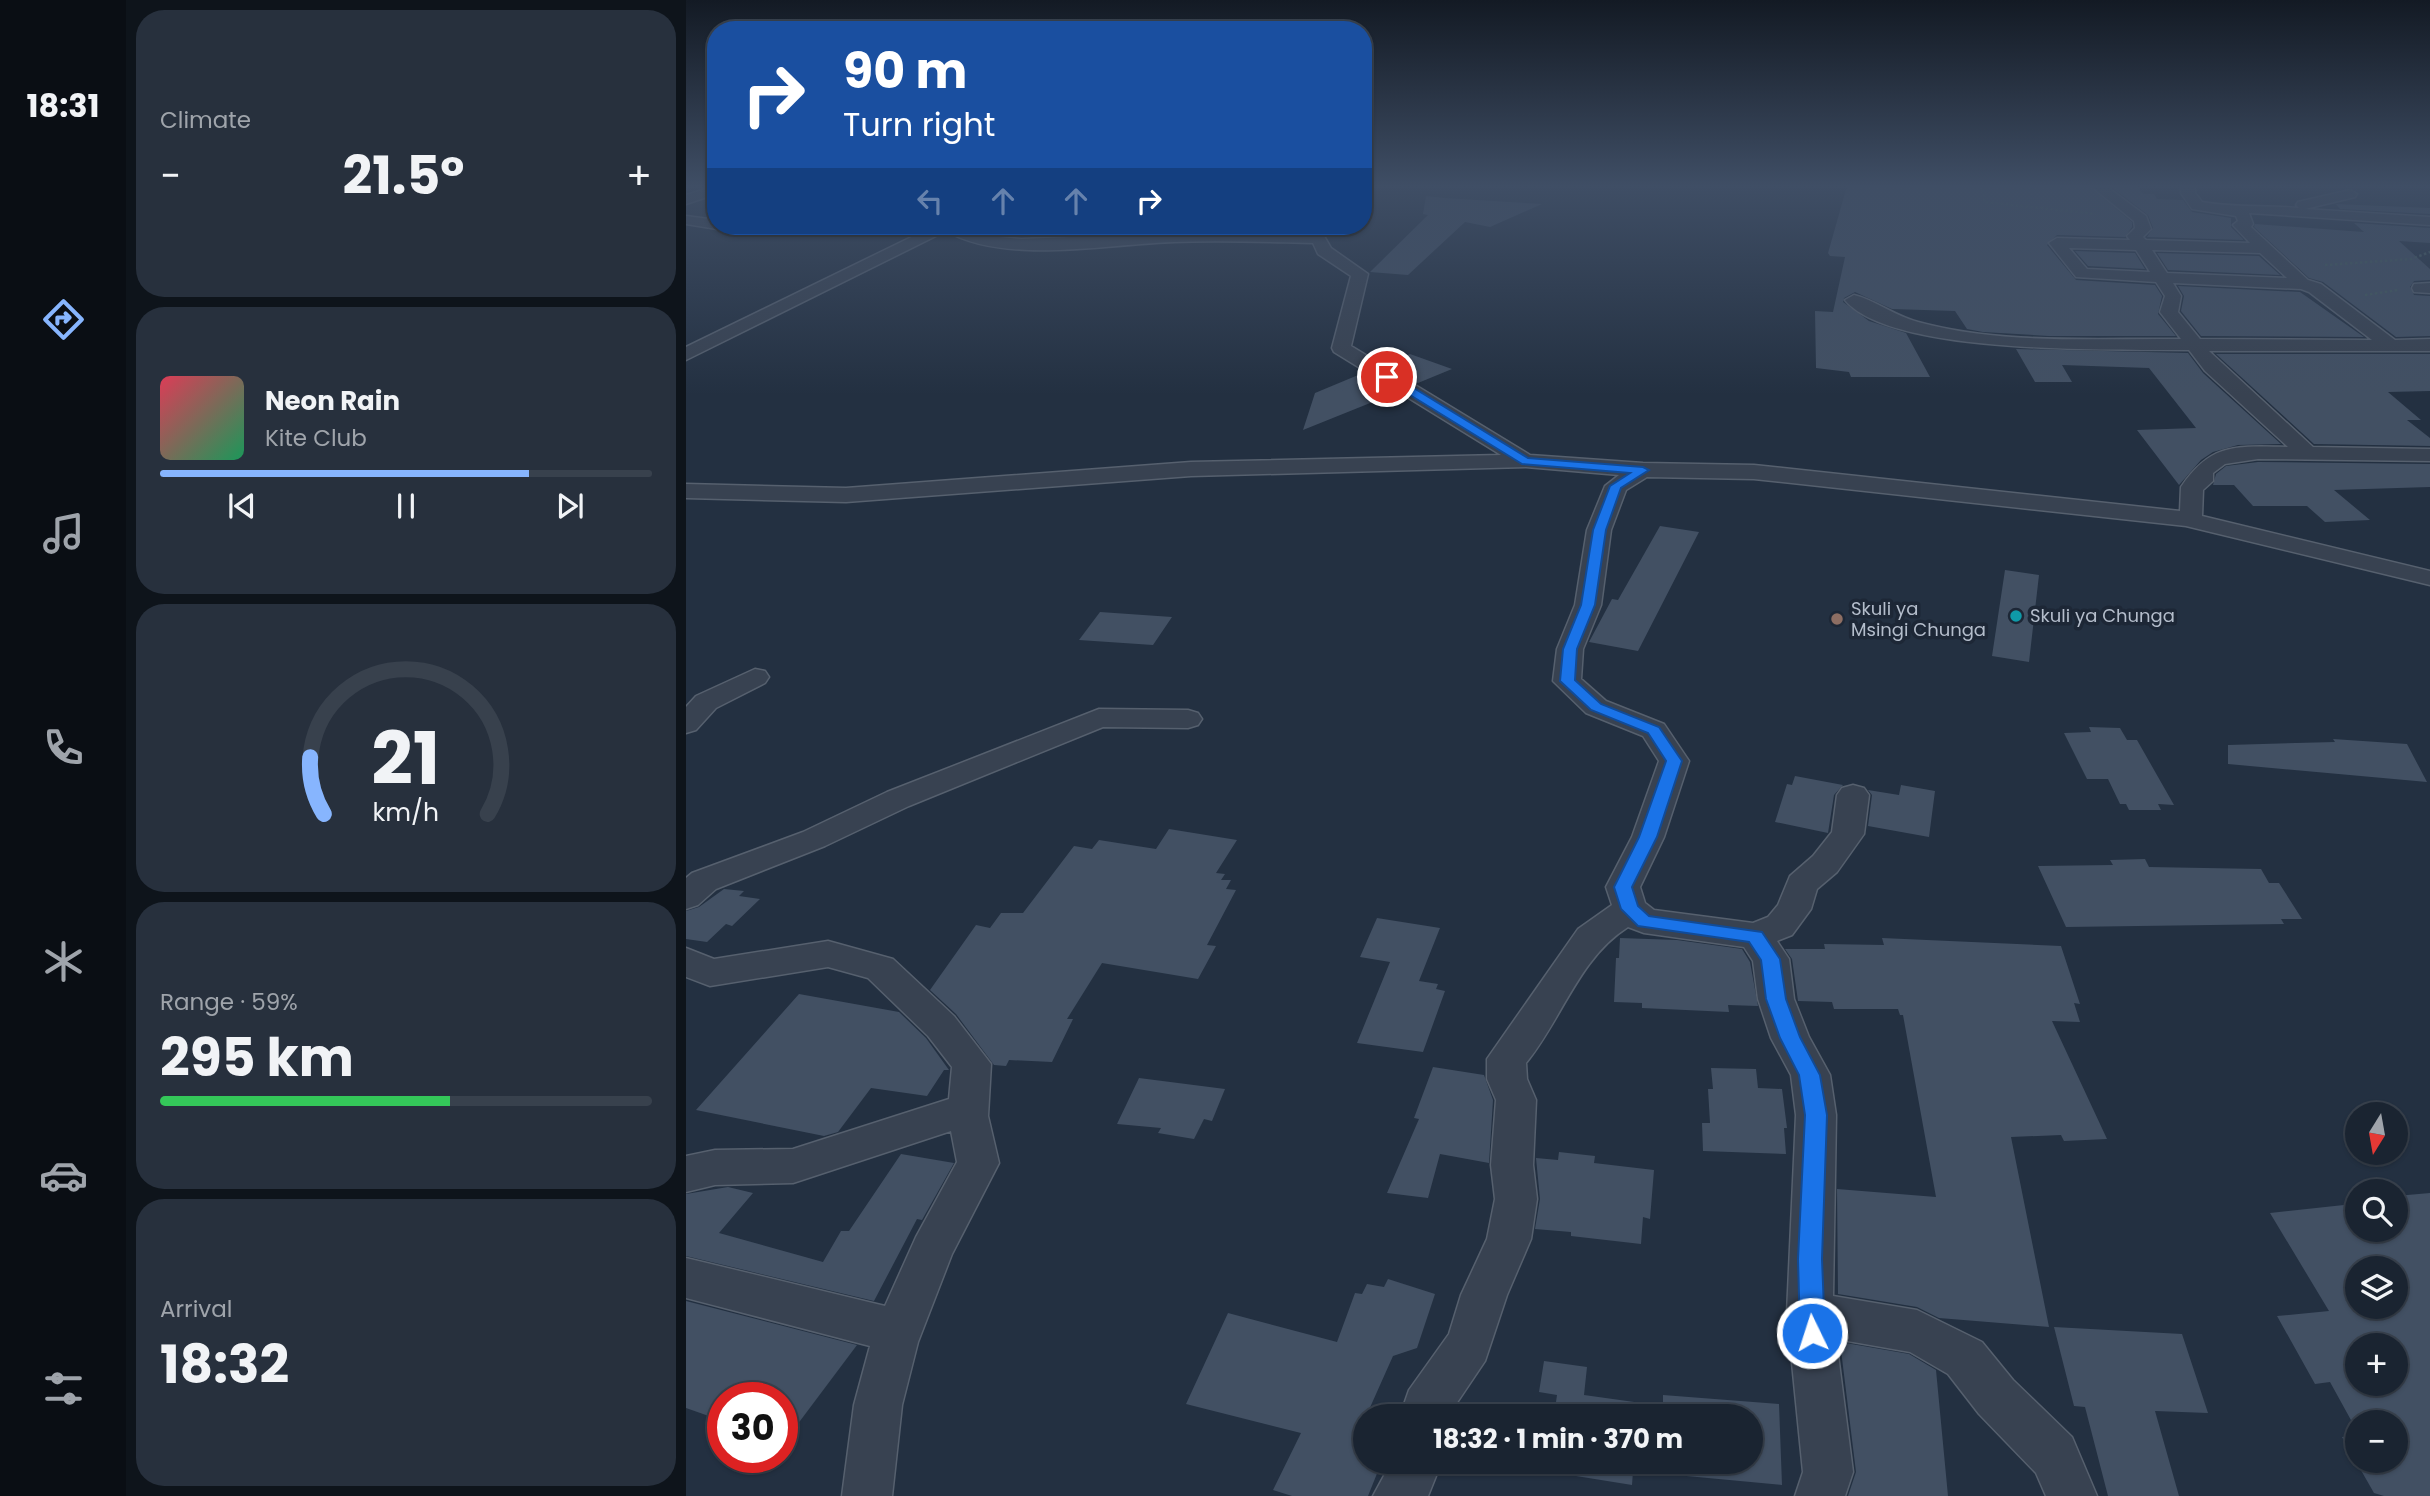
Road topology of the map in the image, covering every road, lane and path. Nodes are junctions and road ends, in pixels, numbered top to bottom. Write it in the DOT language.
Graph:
graph roads {
  1 [pos="886,256"];
  2 [pos="1332,256"];
  3 [pos="2067,256"];
  4 [pos="2151,256"];
  5 [pos="2274,256"];
  6 [pos="2420,256"];
  7 [pos="2285,266"];
  8 [pos="2162,279"];
  9 [pos="2302,284"];
  10 [pos="2425,288"];
  11 [pos="2326,297"];
  12 [pos="1854,300"];
  13 [pos="2195,345"];
  14 [pos="2390,345"];
  15 [pos="2430,345"];
  16 [pos="686,354"];
  17 [pos="2308,454"];
  18 [pos="2430,455"];
  19 [pos="1526,461"];
  20 [pos="1643,470"];
  21 [pos="686,491"];
  22 [pos="2187,519"];
  23 [pos="2430,578"];
  24 [pos="755,677"];
  25 [pos="1188,719"];
  26 [pos="686,724"];
  27 [pos="1853,795"];
  28 [pos="686,897"];
  29 [pos="1630,909"];
  30 [pos="1755,936"];
  31 [pos="686,961"];
  32 [pos="968,1110"];
  33 [pos="686,1174"];
  34 [pos="686,1278"];
  35 [pos="1810,1313"];
  36 [pos="897,1331"];
  37 [pos="1429,1404"];
  38 [pos="1414,1474"];
  39 [pos="867,1496"];
  40 [pos="1398,1496"];
  41 [pos="1820,1496"];
  42 [pos="2072,1496"];
  1 -- 16 [label="street"];
  2 -- 19 [label="street"];
  3 -- 8 [label="street"];
  4 -- 8 [label="street"];
  5 -- 7 [label="street"];
  6 -- 7 [label="path"];
  7 -- 9 [label="street"];
  8 -- 9 [label="street"];
  8 -- 13 [label="street"];
  9 -- 11 [label="street"];
  10 -- 11 [label="path"];
  11 -- 14 [label="street"];
  12 -- 13 [label="street"];
  13 -- 14 [label="street"];
  13 -- 17 [label="street"];
  14 -- 15 [label="street"];
  17 -- 18 [label="street"];
  17 -- 22 [label="street"];
  19 -- 20 [label="street"];
  19 -- 21 [label="street"];
  20 -- 22 [label="street"];
  20 -- 29 [label="street"];
  22 -- 23 [label="street"];
  24 -- 26 [label="street"];
  25 -- 28 [label="street"];
  27 -- 30 [label="street"];
  29 -- 30 [label="street"];
  29 -- 37 [label="street"];
  30 -- 35 [label="street"];
  31 -- 32 [label="street"];
  32 -- 33 [label="street"];
  32 -- 36 [label="street"];
  34 -- 36 [label="street"];
  35 -- 41 [label="street"];
  35 -- 42 [label="street"];
  36 -- 39 [label="street"];
  38 -- 40 [label="street"];
}
